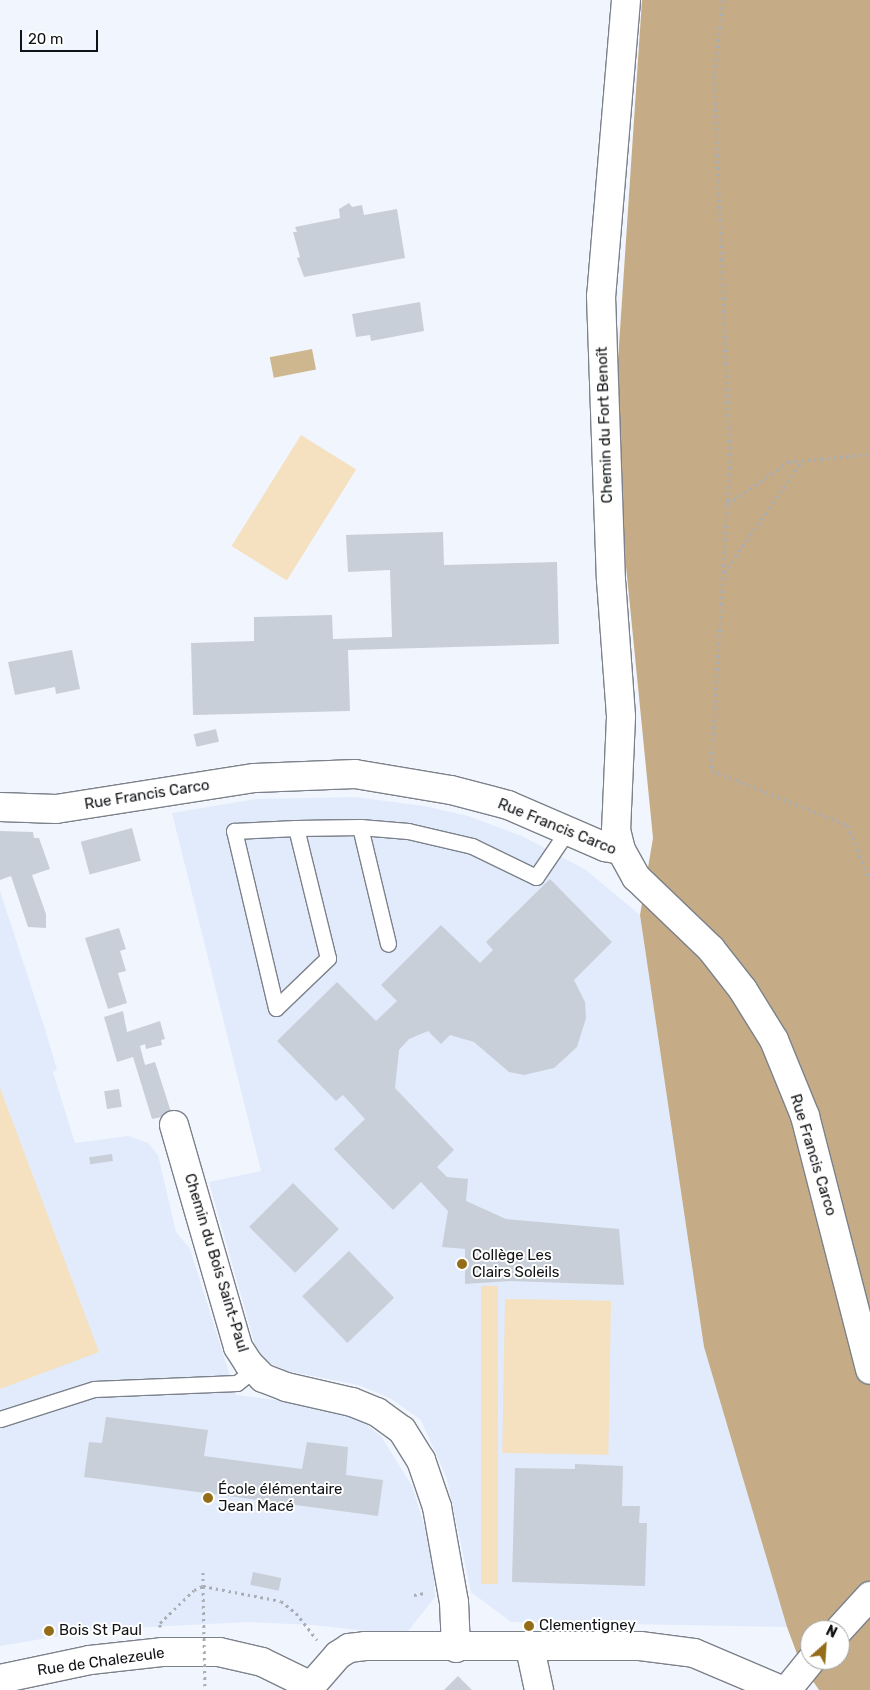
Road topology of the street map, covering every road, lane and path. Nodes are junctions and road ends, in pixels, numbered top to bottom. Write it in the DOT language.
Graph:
graph roads {
  1 [pos="626,0"];
  2 [pos="724,0"];
  3 [pos="870,454"];
  4 [pos="803,461"];
  5 [pos="728,504"];
  6 [pos="723,573"];
  7 [pos="0,807"];
  8 [pos="296,828"];
  9 [pos="360,828"];
  10 [pos="568,830"];
  11 [pos="621,850"];
  12 [pos="870,880"];
  13 [pos="388,944"];
  14 [pos="174,1125"];
  15 [pos="254,1369"];
  16 [pos="870,1370"];
  17 [pos="0,1419"];
  18 [pos="203,1572"];
  19 [pos="204,1586"];
  20 [pos="870,1596"];
  21 [pos="848,1620"];
  22 [pos="456,1648"];
  23 [pos="530,1648"];
  24 [pos="162,1652"];
  25 [pos="332,1661"];
  26 [pos="803,1670"];
  27 [pos="0,1679"];
  28 [pos="313,1688"];
  29 [pos="205,1690"];
  30 [pos="539,1690"];
  31 [pos="781,1690"];
  32 [pos="787,1690"];
  1 -- 11 [label="street, Chemin du Fort Benoît"];
  2 -- 5 [label="path"];
  3 -- 4 [label="path"];
  4 -- 5 [label="path"];
  4 -- 6 [label="path"];
  5 -- 6 [label="path"];
  6 -- 12 [label="path"];
  7 -- 10 [label="street, Rue Francis Carco"];
  8 -- 8 [label="lane"];
  8 -- 9 [label="lane"];
  9 -- 10 [label="lane"];
  9 -- 13 [label="lane"];
  10 -- 11 [label="street, Rue Francis Carco"];
  11 -- 16 [label="street, Rue Francis Carco"];
  14 -- 15 [label="street, Chemin du Bois Saint-Paul"];
  15 -- 17 [label="lane"];
  15 -- 22 [label="street, Chemin du Bois Saint-Paul"];
  18 -- 19 [label="path"];
  19 -- 24 [label="path"];
  19 -- 25 [label="path"];
  19 -- 29 [label="path, bridge"];
  20 -- 21 [label="street"];
  22 -- 23 [label="street"];
  22 -- 25 [label="street"];
  23 -- 30 [label="street"];
  23 -- 31 [label="street"];
  24 -- 27 [label="street, Rue de Chalezeule"];
  24 -- 28 [label="street, Rue de Chalezeule"];
  25 -- 28 [label="street"];
  26 -- 32 [label="street"];
}
